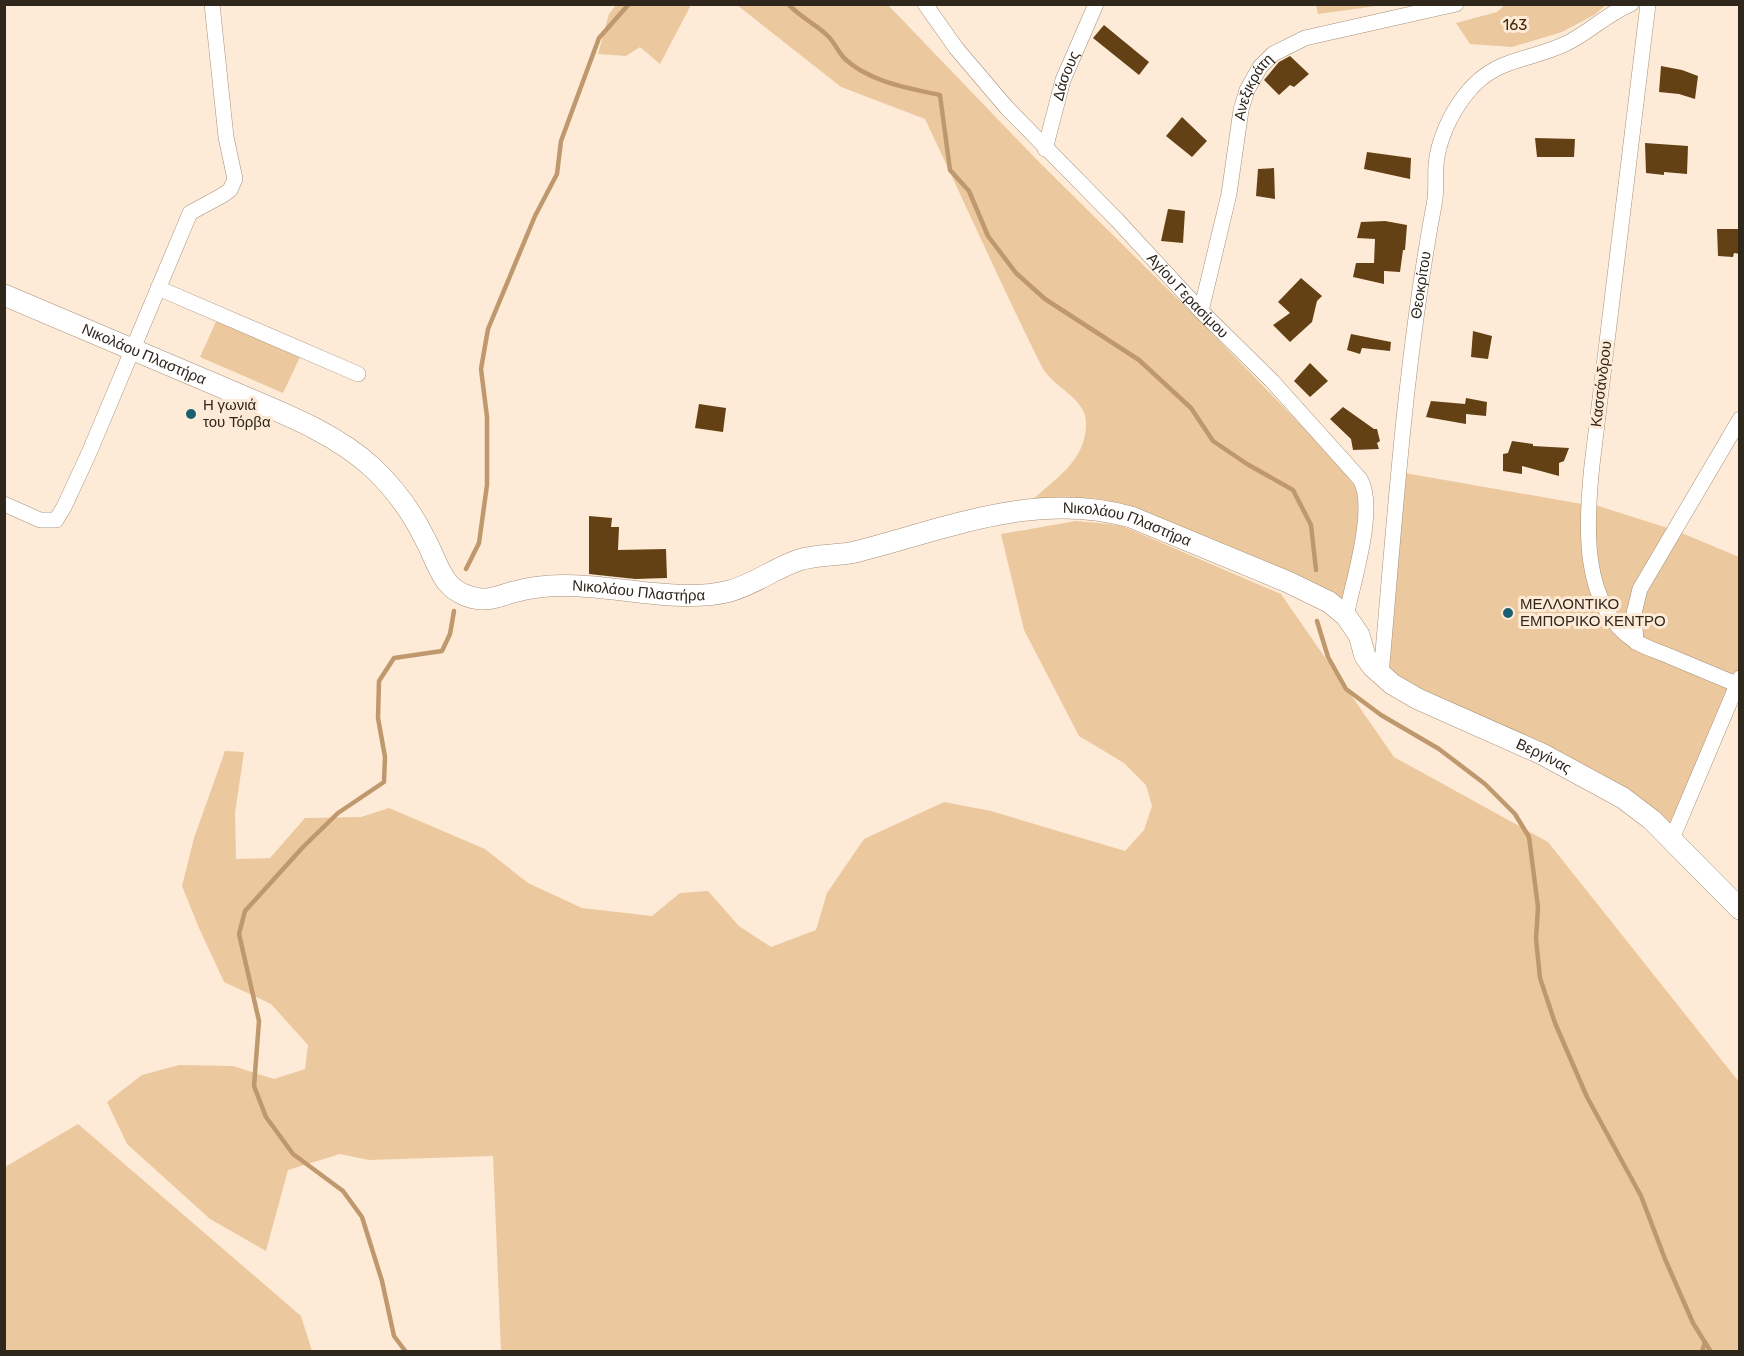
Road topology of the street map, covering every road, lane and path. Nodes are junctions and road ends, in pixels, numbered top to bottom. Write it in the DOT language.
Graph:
graph roads {
  1 [pos="212,4"];
  2 [pos="925,4"];
  3 [pos="1096,4"];
  4 [pos="1456,4"];
  5 [pos="1631,4"];
  6 [pos="1648,4"];
  7 [pos="1045,148"];
  8 [pos="158,288"];
  9 [pos="4,295"];
  10 [pos="1201,311"];
  11 [pos="133,350"];
  12 [pos="358,374"];
  13 [pos="1740,419"];
  14 [pos="4,504"];
  15 [pos="1346,616"];
  16 [pos="1636,642"];
  17 [pos="1382,675"];
  18 [pos="1738,681"];
  19 [pos="1671,841"];
  20 [pos="1740,909"];
  1 -- 8 [label="street"];
  2 -- 7 [label="street, Αγίου Γερασίμου"];
  3 -- 7 [label="street, Δάσους"];
  4 -- 10 [label="street, Ανεξικράτη"];
  5 -- 17 [label="street, Θεοκρίτου"];
  6 -- 16 [label="street, Κασσάνδρου"];
  7 -- 10 [label="street, Αγίου Γερασίμου"];
  8 -- 11 [label="street"];
  8 -- 12 [label="street"];
  9 -- 11 [label="street, Νικολάου Πλαστήρα"];
  10 -- 15 [label="street, Αγίου Γερασίμου"];
  11 -- 14 [label="street"];
  11 -- 15 [label="street, Νικολάου Πλαστήρα"];
  13 -- 16 [label="street"];
  15 -- 17 [label="street, Βεργίνας"];
  16 -- 18 [label="street, Κασσάνδρου"];
  17 -- 19 [label="street, Βεργίνας"];
  18 -- 19 [label="street"];
  19 -- 20 [label="street, Βεργίνας"];
}
